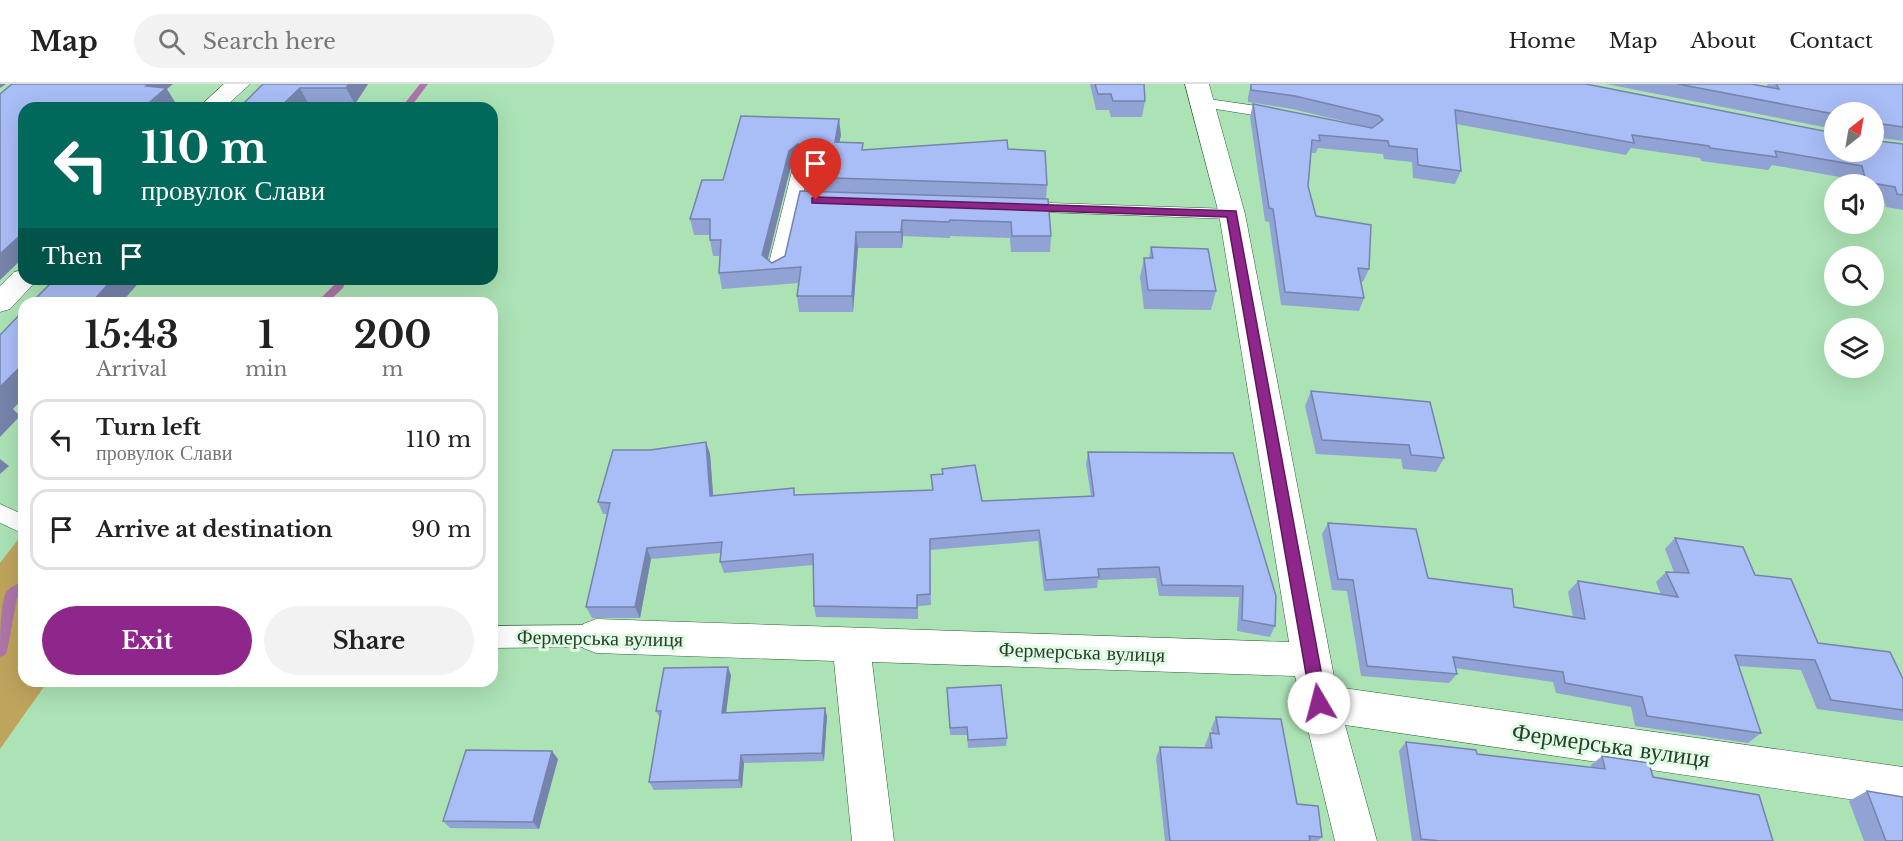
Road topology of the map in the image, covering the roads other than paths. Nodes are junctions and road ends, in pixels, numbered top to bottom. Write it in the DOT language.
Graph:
graph roads {
  1 [pos="238,84"];
  2 [pos="1199,93"];
  3 [pos="217,102"];
  4 [pos="1290,116"];
  5 [pos="801,167"];
  6 [pos="793,200"];
  7 [pos="840,201"];
  8 [pos="1007,207"];
  9 [pos="1232,214"];
  10 [pos="776,271"];
  11 [pos="18,285"];
  12 [pos="0,302"];
  13 [pos="0,513"];
  14 [pos="18,522"];
  15 [pos="596,636"];
  16 [pos="498,637"];
  17 [pos="851,644"];
  18 [pos="1313,660"];
  19 [pos="1319,703"];
  20 [pos="1903,786"];
  21 [pos="873,841"];
  22 [pos="1356,841"];
  1 -- 3 [label="street"];
  2 -- 4 [label="lane"];
  2 -- 9 [label="street"];
  5 -- 6 [label="lane"];
  6 -- 7 [label="lane"];
  6 -- 10 [label="lane"];
  8 -- 9 [label="lane"];
  9 -- 18 [label="street"];
  11 -- 12 [label="street"];
  13 -- 14 [label="lane"];
  15 -- 16 [label="lane, Фермерська вулиця"];
  15 -- 17 [label="street, Фермерська вулиця"];
  17 -- 18 [label="street, Фермерська вулиця"];
  17 -- 21 [label="street"];
  18 -- 19 [label="street"];
  19 -- 20 [label="street, Фермерська вулиця"];
  19 -- 22 [label="street"];
}
